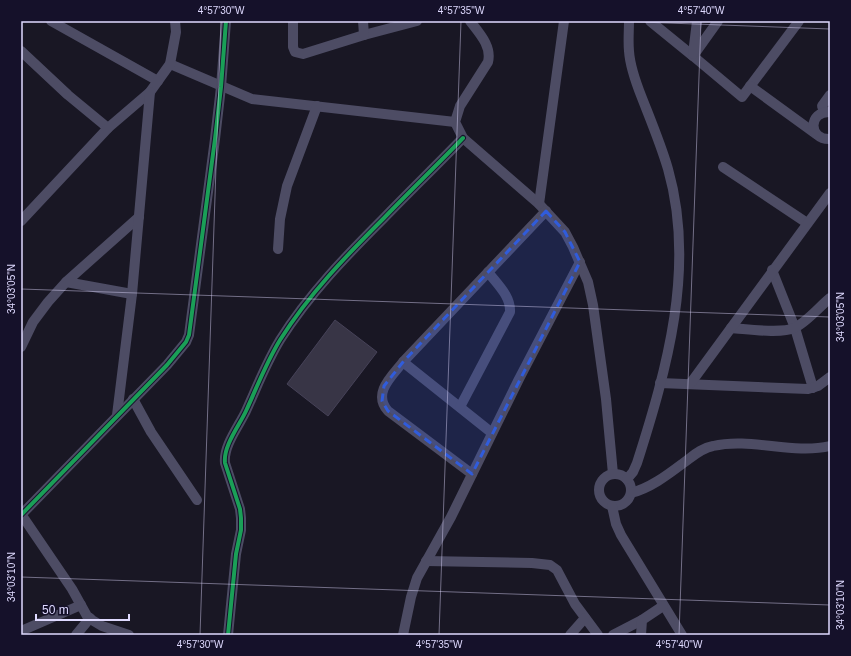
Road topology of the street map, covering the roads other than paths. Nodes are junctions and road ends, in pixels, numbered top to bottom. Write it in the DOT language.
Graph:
graph roads {
  1 [pos="51,21"];
  2 [pos="175,21"];
  3 [pos="226,21"];
  4 [pos="293,21"];
  5 [pos="363,21"];
  6 [pos="417,21"];
  7 [pos="470,21"];
  8 [pos="564,21"];
  9 [pos="629,21"];
  10 [pos="650,21"];
  11 [pos="697,21"];
  12 [pos="718,21"];
  13 [pos="799,21"];
  14 [pos="364,35"];
  15 [pos="21,51"];
  16 [pos="693,56"];
  17 [pos="170,64"];
  18 [pos="158,81"];
  19 [pos="750,86"];
  20 [pos="221,87"];
  21 [pos="150,92"];
  22 [pos="830,95"];
  23 [pos="317,106"];
  24 [pos="827,112"];
  25 [pos="455,122"];
  26 [pos="108,128"];
  27 [pos="818,135"];
  28 [pos="463,138"];
  29 [pos="830,139"];
  30 [pos="830,145"];
  31 [pos="723,167"];
  32 [pos="830,192"];
  33 [pos="543,207"];
  34 [pos="139,217"];
  35 [pos="21,221"];
  36 [pos="807,223"];
  37 [pos="278,249"];
  38 [pos="580,262"];
  39 [pos="772,270"];
  40 [pos="488,272"];
  41 [pos="66,282"];
  42 [pos="132,294"];
  43 [pos="830,298"];
  44 [pos="731,328"];
  45 [pos="794,328"];
  46 [pos="21,347"];
  47 [pos="403,362"];
  48 [pos="830,377"];
  49 [pos="660,383"];
  50 [pos="690,384"];
  51 [pos="814,388"];
  52 [pos="133,400"];
  53 [pos="460,407"];
  54 [pos="117,415"];
  55 [pos="492,433"];
  56 [pos="830,446"];
  57 [pos="472,474"];
  58 [pos="613,474"];
  59 [pos="627,479"];
  60 [pos="631,493"];
  61 [pos="197,500"];
  62 [pos="612,506"];
  63 [pos="21,514"];
  64 [pos="426,561"];
  65 [pos="80,605"];
  66 [pos="663,606"];
  67 [pos="90,618"];
  68 [pos="585,618"];
  69 [pos="642,620"];
  70 [pos="21,631"];
  71 [pos="76,635"];
  72 [pos="129,635"];
  73 [pos="228,635"];
  74 [pos="403,635"];
  75 [pos="570,635"];
  76 [pos="598,635"];
  77 [pos="613,635"];
  78 [pos="641,635"];
  79 [pos="682,635"];
  1 -- 18 [label="street"];
  2 -- 17 [label="street"];
  3 -- 20 [label="street"];
  4 -- 14 [label="street"];
  5 -- 14 [label="street"];
  6 -- 14 [label="street"];
  7 -- 25 [label="street"];
  8 -- 33 [label="street"];
  9 -- 49 [label="street"];
  10 -- 16 [label="street"];
  11 -- 16 [label="street"];
  12 -- 16 [label="street"];
  13 -- 19 [label="street"];
  15 -- 26 [label="street"];
  16 -- 19 [label="street"];
  17 -- 18 [label="street"];
  17 -- 20 [label="street"];
  18 -- 21 [label="street"];
  19 -- 27 [label="street"];
  20 -- 23 [label="street"];
  20 -- 52 [label="street"];
  21 -- 26 [label="street"];
  21 -- 34 [label="street"];
  22 -- 24 [label="street"];
  23 -- 25 [label="street"];
  23 -- 37 [label="street"];
  24 -- 27 [label="street"];
  25 -- 28 [label="street"];
  26 -- 35 [label="street"];
  27 -- 29 [label="street"];
  27 -- 30 [label="street"];
  28 -- 33 [label="street"];
  28 -- 73 [label="street"];
  31 -- 36 [label="street"];
  32 -- 36 [label="street"];
  33 -- 38 [label="street"];
  33 -- 40 [label="street"];
  34 -- 41 [label="street"];
  34 -- 42 [label="street"];
  36 -- 39 [label="street"];
  38 -- 55 [label="street"];
  38 -- 58 [label="street"];
  39 -- 44 [label="street"];
  39 -- 45 [label="street"];
  40 -- 47 [label="street"];
  40 -- 53 [label="street"];
  41 -- 42 [label="street"];
  41 -- 46 [label="street"];
  42 -- 54 [label="street"];
  43 -- 45 [label="street"];
  44 -- 45 [label="street"];
  44 -- 50 [label="street"];
  45 -- 51 [label="street"];
  47 -- 53 [label="street"];
  47 -- 57 [label="street"];
  48 -- 51 [label="street"];
  49 -- 50 [label="street"];
  49 -- 59 [label="street"];
  50 -- 51 [label="street"];
  52 -- 54 [label="street"];
  52 -- 61 [label="street"];
  53 -- 55 [label="street"];
  54 -- 63 [label="street"];
  55 -- 57 [label="street"];
  56 -- 60 [label="street"];
  57 -- 64 [label="street"];
  58 -- 59 [label="street"];
  58 -- 62 [label="street"];
  59 -- 60 [label="street"];
  60 -- 62 [label="street"];
  62 -- 66 [label="street"];
  63 -- 65 [label="street"];
  64 -- 68 [label="street"];
  64 -- 74 [label="street"];
  65 -- 67 [label="street"];
  65 -- 70 [label="street"];
  66 -- 69 [label="street"];
  66 -- 79 [label="street"];
  67 -- 71 [label="street"];
  67 -- 72 [label="street"];
  68 -- 75 [label="street"];
  68 -- 76 [label="street"];
  69 -- 77 [label="street"];
  69 -- 78 [label="street"];
}
